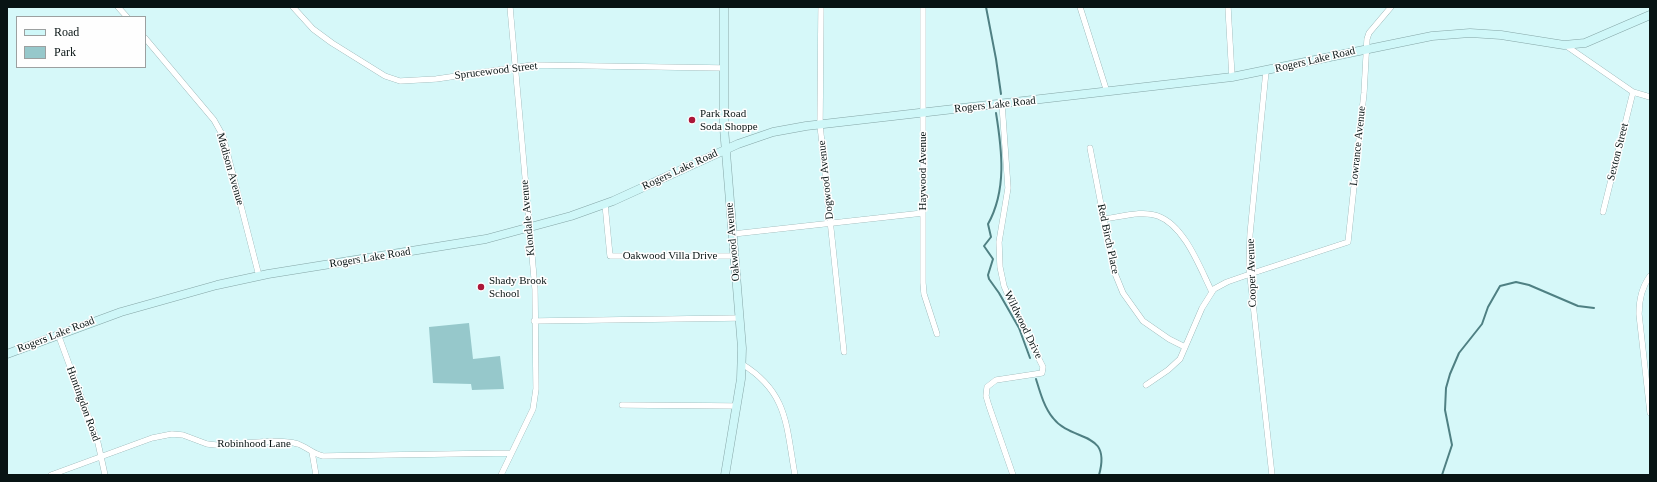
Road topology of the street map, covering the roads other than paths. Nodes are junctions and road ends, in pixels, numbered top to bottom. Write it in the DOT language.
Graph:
graph roads {
  1 [pos="118,7"];
  2 [pos="293,7"];
  3 [pos="510,7"];
  4 [pos="724,7"];
  5 [pos="821,7"];
  6 [pos="922,7"];
  7 [pos="1080,7"];
  8 [pos="1228,7"];
  9 [pos="1391,7"];
  10 [pos="1650,15"];
  11 [pos="126,16"];
  12 [pos="146,39"];
  13 [pos="1564,45"];
  14 [pos="1367,48"];
  15 [pos="514,66"];
  16 [pos="724,68"];
  17 [pos="1266,71"];
  18 [pos="1232,77"];
  19 [pos="1107,92"];
  20 [pos="1633,92"];
  21 [pos="1650,97"];
  22 [pos="1002,104"];
  23 [pos="923,113"];
  24 [pos="820,124"];
  25 [pos="1090,148"];
  26 [pos="726,149"];
  27 [pos="605,204"];
  28 [pos="1603,212"];
  29 [pos="923,213"];
  30 [pos="1104,219"];
  31 [pos="830,223"];
  32 [pos="528,228"];
  33 [pos="733,234"];
  34 [pos="734,256"];
  35 [pos="1250,274"];
  36 [pos="259,276"];
  37 [pos="1650,276"];
  38 [pos="1212,292"];
  39 [pos="740,318"];
  40 [pos="534,321"];
  41 [pos="58,334"];
  42 [pos="937,334"];
  43 [pos="1185,347"];
  44 [pos="844,352"];
  45 [pos="7,354"];
  46 [pos="742,364"];
  47 [pos="1146,385"];
  48 [pos="622,405"];
  49 [pos="737,406"];
  50 [pos="1650,413"];
  51 [pos="312,452"];
  52 [pos="511,454"];
  53 [pos="101,456"];
  54 [pos="51,475"];
  55 [pos="105,475"];
  56 [pos="316,475"];
  57 [pos="501,475"];
  58 [pos="725,475"];
  59 [pos="795,475"];
  60 [pos="1013,475"];
  61 [pos="1272,475"];
  1 -- 11 [label="street"];
  2 -- 15 [label="street, Sprucewood Street"];
  3 -- 15 [label="street, Klondale Avenue"];
  4 -- 16 [label="main road, Oakwood Avenue"];
  5 -- 24 [label="street, Dogwood Avenue"];
  6 -- 23 [label="street, Haywood Avenue"];
  7 -- 19 [label="street"];
  8 -- 18 [label="street"];
  9 -- 14 [label="street, Rogers Lake Road"];
  10 -- 13 [label="main road, Rogers Lake Road"];
  12 -- 36 [label="street, Madison Avenue"];
  13 -- 14 [label="main road, Rogers Lake Road"];
  13 -- 20 [label="street"];
  14 -- 17 [label="main road, Rogers Lake Road"];
  14 -- 35 [label="street, Lowrance Avenue"];
  15 -- 16 [label="street, Sprucewood Street"];
  15 -- 32 [label="street, Klondale Avenue"];
  16 -- 26 [label="main road, Oakwood Avenue"];
  17 -- 18 [label="main road, Rogers Lake Road"];
  17 -- 35 [label="street, Cooper Avenue"];
  18 -- 19 [label="main road, Rogers Lake Road"];
  19 -- 22 [label="main road, Rogers Lake Road"];
  20 -- 21 [label="street"];
  20 -- 28 [label="street, Sexton Street"];
  22 -- 23 [label="main road, Rogers Lake Road"];
  22 -- 60 [label="street, Wildwood Drive"];
  23 -- 24 [label="main road, Rogers Lake Road"];
  23 -- 29 [label="street, Haywood Avenue"];
  24 -- 26 [label="main road, Rogers Lake Road"];
  24 -- 31 [label="street, Dogwood Avenue"];
  25 -- 30 [label="street, Red Birch Place"];
  26 -- 27 [label="main road, Rogers Lake Road"];
  26 -- 33 [label="main road, Oakwood Avenue"];
  27 -- 32 [label="main road, Rogers Lake Road"];
  27 -- 34 [label="street, Oakwood Villa Drive"];
  29 -- 31 [label="street"];
  29 -- 42 [label="street, Haywood Avenue"];
  30 -- 38 [label="street"];
  30 -- 43 [label="street, Red Birch Place"];
  31 -- 33 [label="street"];
  31 -- 44 [label="street, Dogwood Avenue"];
  32 -- 36 [label="main road, Rogers Lake Road"];
  32 -- 40 [label="street, Klondale Avenue"];
  33 -- 34 [label="main road, Oakwood Avenue"];
  34 -- 39 [label="main road, Oakwood Avenue"];
  35 -- 38 [label="street"];
  35 -- 61 [label="street, Cooper Avenue"];
  36 -- 41 [label="main road, Rogers Lake Road"];
  37 -- 50 [label="street"];
  38 -- 43 [label="street"];
  39 -- 40 [label="street"];
  39 -- 46 [label="main road, Oakwood Avenue"];
  40 -- 52 [label="street, Klondale Avenue"];
  41 -- 45 [label="main road, Rogers Lake Road"];
  41 -- 53 [label="street, Huntingdon Road"];
  43 -- 47 [label="street"];
  46 -- 49 [label="main road, Oakwood Avenue"];
  46 -- 59 [label="street"];
  48 -- 49 [label="street"];
  49 -- 58 [label="main road, Oakwood Avenue"];
  51 -- 52 [label="street, Robinhood Lane"];
  51 -- 53 [label="street, Robinhood Lane"];
  51 -- 56 [label="street"];
  52 -- 57 [label="street, Klondale Avenue"];
  53 -- 54 [label="street, Robinhood Lane"];
  53 -- 55 [label="street, Huntingdon Road"];
}
